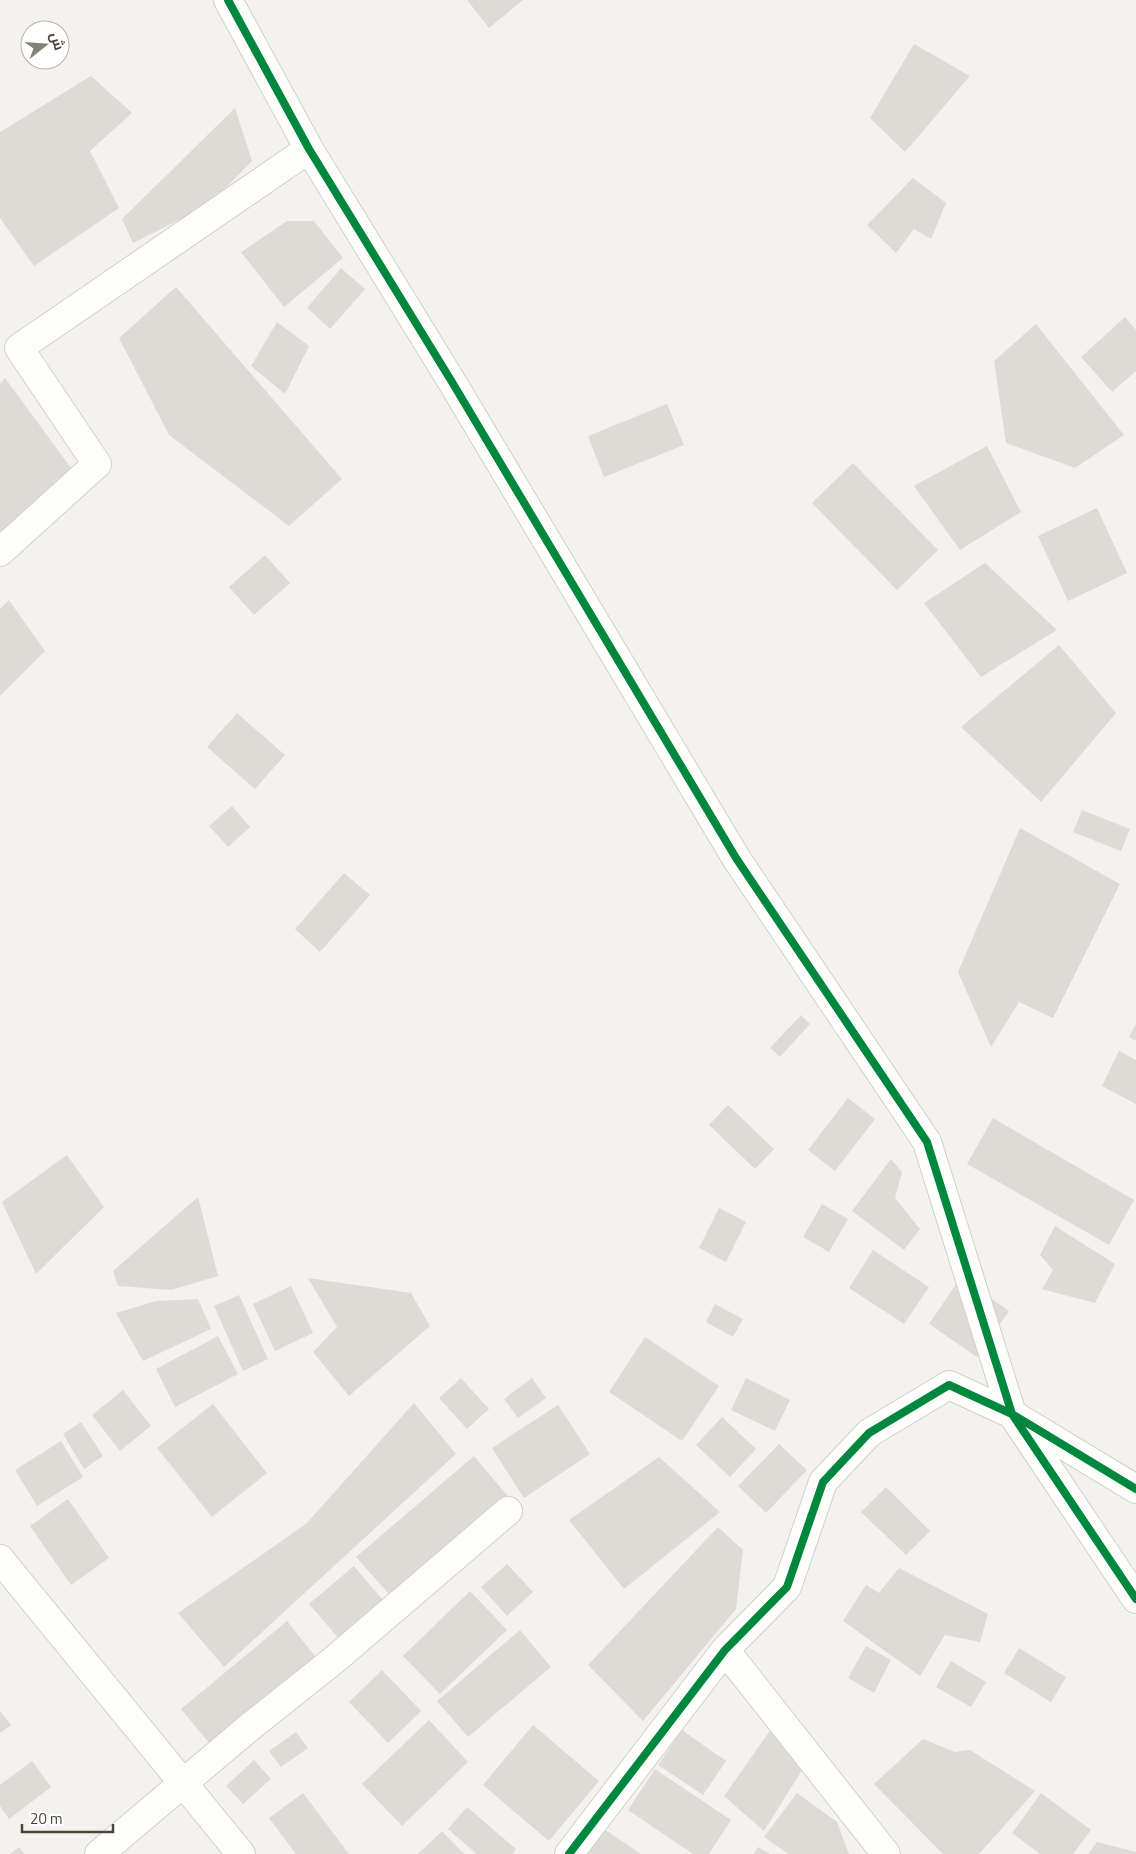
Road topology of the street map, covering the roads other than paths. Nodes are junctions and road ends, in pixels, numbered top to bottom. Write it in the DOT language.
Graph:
graph roads {
  1 [pos="228,0"];
  2 [pos="309,149"];
  3 [pos="0,552"];
  4 [pos="1012,1414"];
  5 [pos="1136,1489"];
  6 [pos="508,1511"];
  7 [pos="0,1559"];
  8 [pos="1136,1599"];
  9 [pos="725,1650"];
  10 [pos="182,1783"];
  11 [pos="99,1854"];
  12 [pos="241,1854"];
  13 [pos="569,1854"];
  14 [pos="886,1854"];
  1 -- 2 [label="street"];
  2 -- 3 [label="street"];
  2 -- 4 [label="street"];
  4 -- 5 [label="street"];
  4 -- 8 [label="street"];
  4 -- 9 [label="street"];
  6 -- 10 [label="street"];
  7 -- 10 [label="street"];
  9 -- 13 [label="street"];
  9 -- 14 [label="street"];
  10 -- 11 [label="street"];
  10 -- 12 [label="street"];
}
